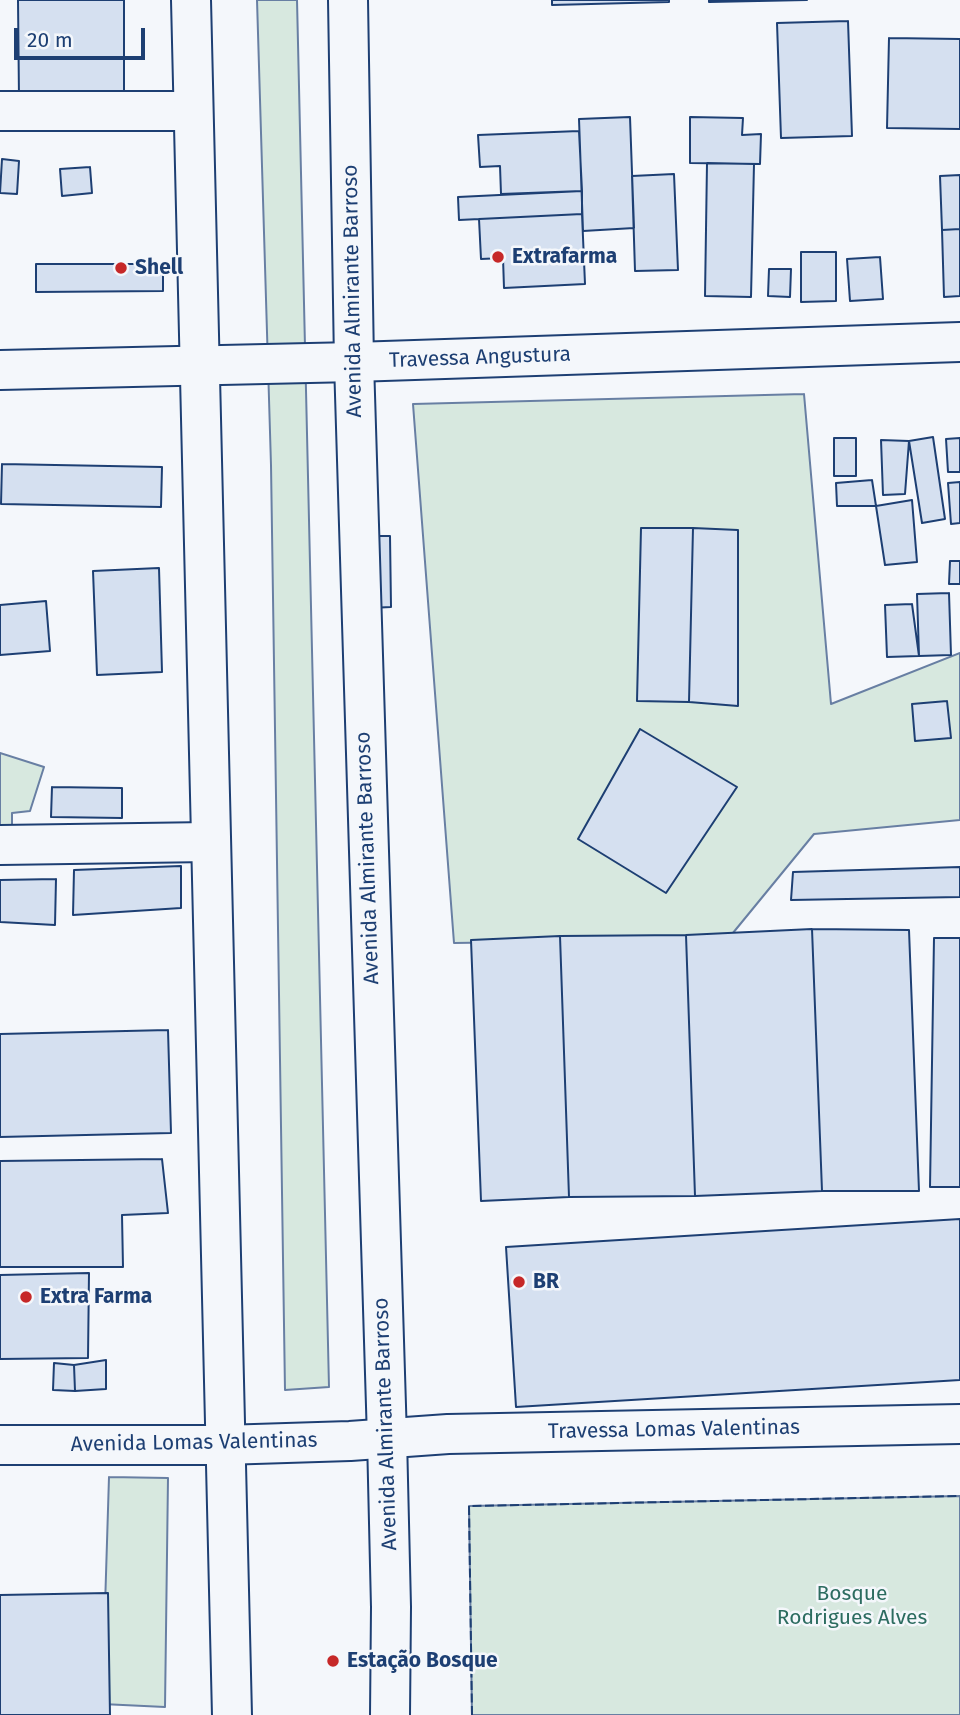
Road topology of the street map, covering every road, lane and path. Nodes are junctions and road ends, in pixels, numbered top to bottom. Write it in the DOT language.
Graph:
graph roads {
  1 [pos="191,0"];
  2 [pos="348,0"];
  3 [pos="0,111"];
  4 [pos="194,111"];
  5 [pos="960,342"];
  6 [pos="354,362"];
  7 [pos="199,366"];
  8 [pos="0,370"];
  9 [pos="209,842"];
  10 [pos="0,845"];
  11 [pos="960,1424"];
  12 [pos="387,1438"];
  13 [pos="0,1445"];
  14 [pos="223,1445"];
  15 [pos="232,1715"];
  16 [pos="390,1715"];
  1 -- 4 [label="main road"];
  2 -- 6 [label="main road, Avenida Almirante Barroso"];
  3 -- 4 [label="main road"];
  4 -- 7 [label="main road"];
  5 -- 6 [label="main road, Travessa Angustura"];
  6 -- 7 [label="main road, Travessa Angustura"];
  6 -- 12 [label="main road, Avenida Almirante Barroso"];
  7 -- 8 [label="main road, Travessa Angustura"];
  7 -- 9 [label="main road"];
  9 -- 10 [label="main road"];
  9 -- 14 [label="main road"];
  11 -- 12 [label="main road, Travessa Lomas Valentinas"];
  12 -- 14 [label="main road, Avenida Lomas Valentinas"];
  12 -- 16 [label="main road, Avenida Almirante Barroso"];
  13 -- 14 [label="main road, Avenida Lomas Valentinas"];
  14 -- 15 [label="main road"];
}
